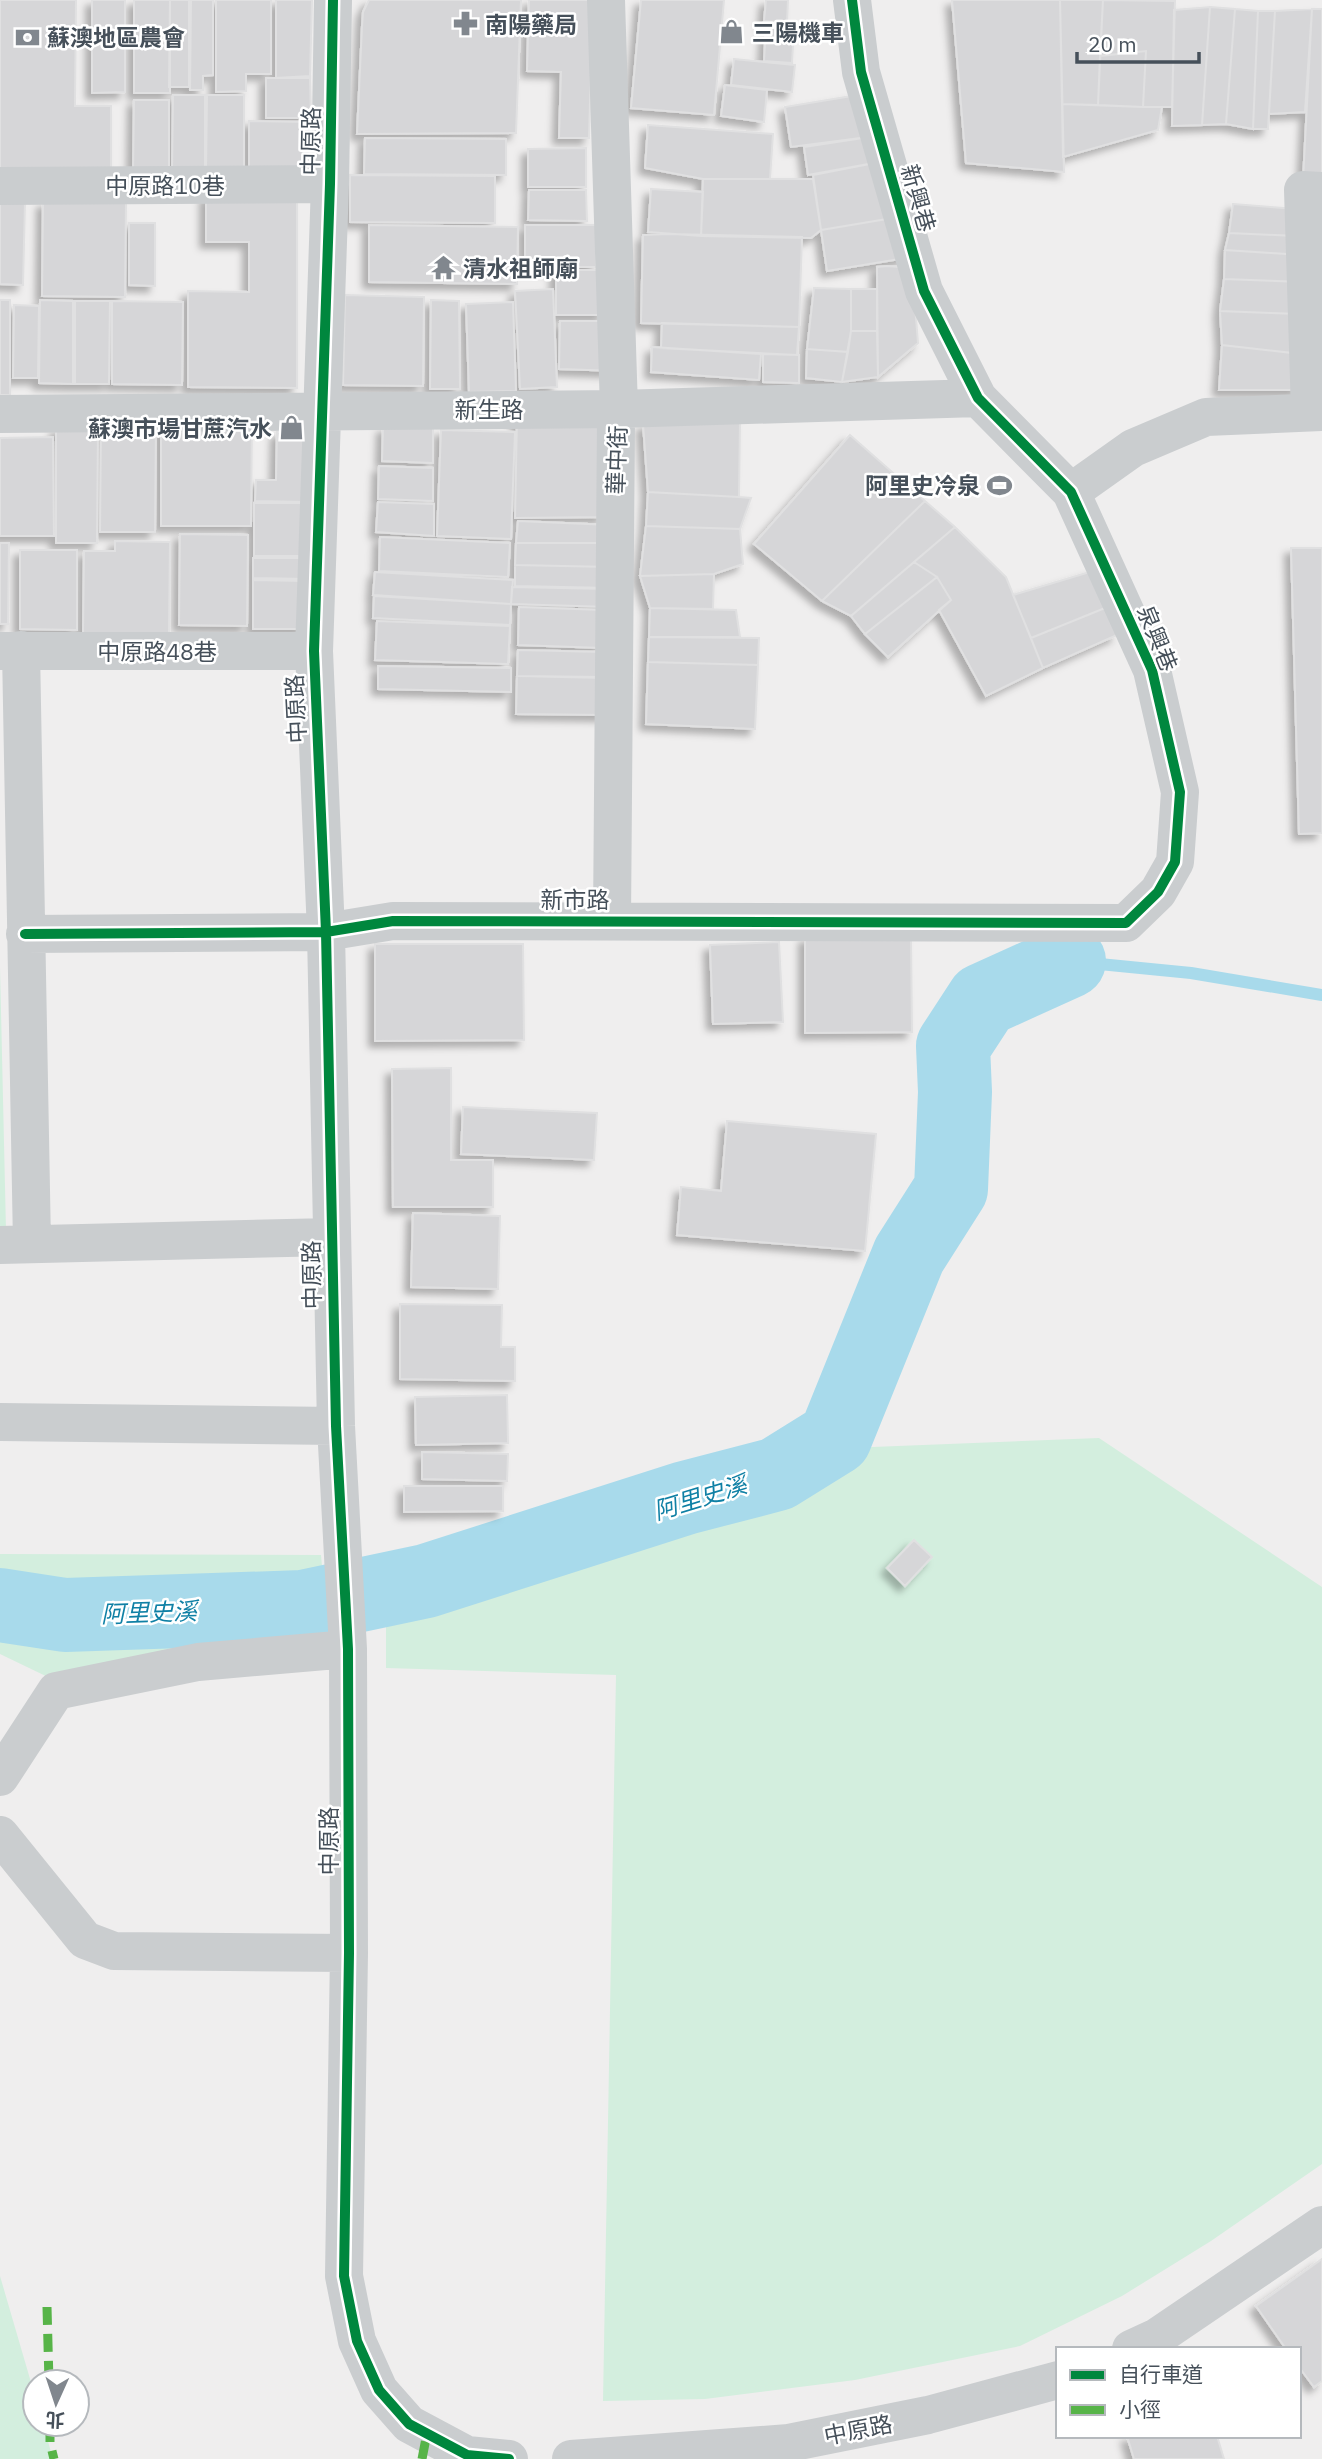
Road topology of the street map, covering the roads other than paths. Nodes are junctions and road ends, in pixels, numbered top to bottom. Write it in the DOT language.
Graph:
graph roads {
  1 [pos="333,0"];
  2 [pos="606,0"];
  3 [pos="852,0"];
  4 [pos="330,184"];
  5 [pos="0,186"];
  6 [pos="1313,190"];
  7 [pos="978,398"];
  8 [pos="619,409"];
  9 [pos="322,410"];
  10 [pos="1316,412"];
  11 [pos="0,414"];
  12 [pos="1071,492"];
  13 [pos="10,650"];
  14 [pos="313,651"];
  15 [pos="612,920"];
  16 [pos="1126,923"];
  17 [pos="326,932"];
  18 [pos="25,934"];
  19 [pos="331,1237"];
  20 [pos="16,1244"];
  21 [pos="0,1422"];
  22 [pos="336,1426"];
  23 [pos="348,1648"];
  24 [pos="0,1777"];
  25 [pos="0,1835"];
  26 [pos="349,1953"];
  27 [pos="1322,2225"];
  28 [pos="1134,2347"];
  29 [pos="1056,2381"];
  30 [pos="509,2459"];
  31 [pos="571,2459"];
  1 -- 4 [label="street, 中原路"];
  2 -- 8 [label="street, 華中街"];
  3 -- 7 [label="street, 新興巷"];
  4 -- 5 [label="street, 中原路10巷"];
  4 -- 9 [label="street, 中原路"];
  6 -- 10 [label="street"];
  7 -- 8 [label="street, 新生路"];
  7 -- 12 [label="street, 泉興巷"];
  8 -- 9 [label="street, 新生路"];
  8 -- 15 [label="street, 華中街"];
  9 -- 11 [label="street, 新生路"];
  9 -- 14 [label="street, 中原路"];
  10 -- 12 [label="street"];
  12 -- 16 [label="street, 泉興巷"];
  13 -- 14 [label="street, 中原路48巷"];
  13 -- 18 [label="street"];
  14 -- 17 [label="street, 中原路"];
  15 -- 16 [label="street, 新市路"];
  15 -- 17 [label="street, 新市路"];
  17 -- 18 [label="street, 新市路"];
  17 -- 19 [label="street, 中原路"];
  18 -- 20 [label="street"];
  19 -- 20 [label="street"];
  19 -- 22 [label="street, 中原路"];
  21 -- 22 [label="street"];
  22 -- 23 [label="street, 中原路"];
  23 -- 24 [label="street"];
  23 -- 26 [label="street, 中原路"];
  25 -- 26 [label="street"];
  26 -- 30 [label="street, 中原路"];
  27 -- 28 [label="street"];
  29 -- 31 [label="street, 中原路"];
}
